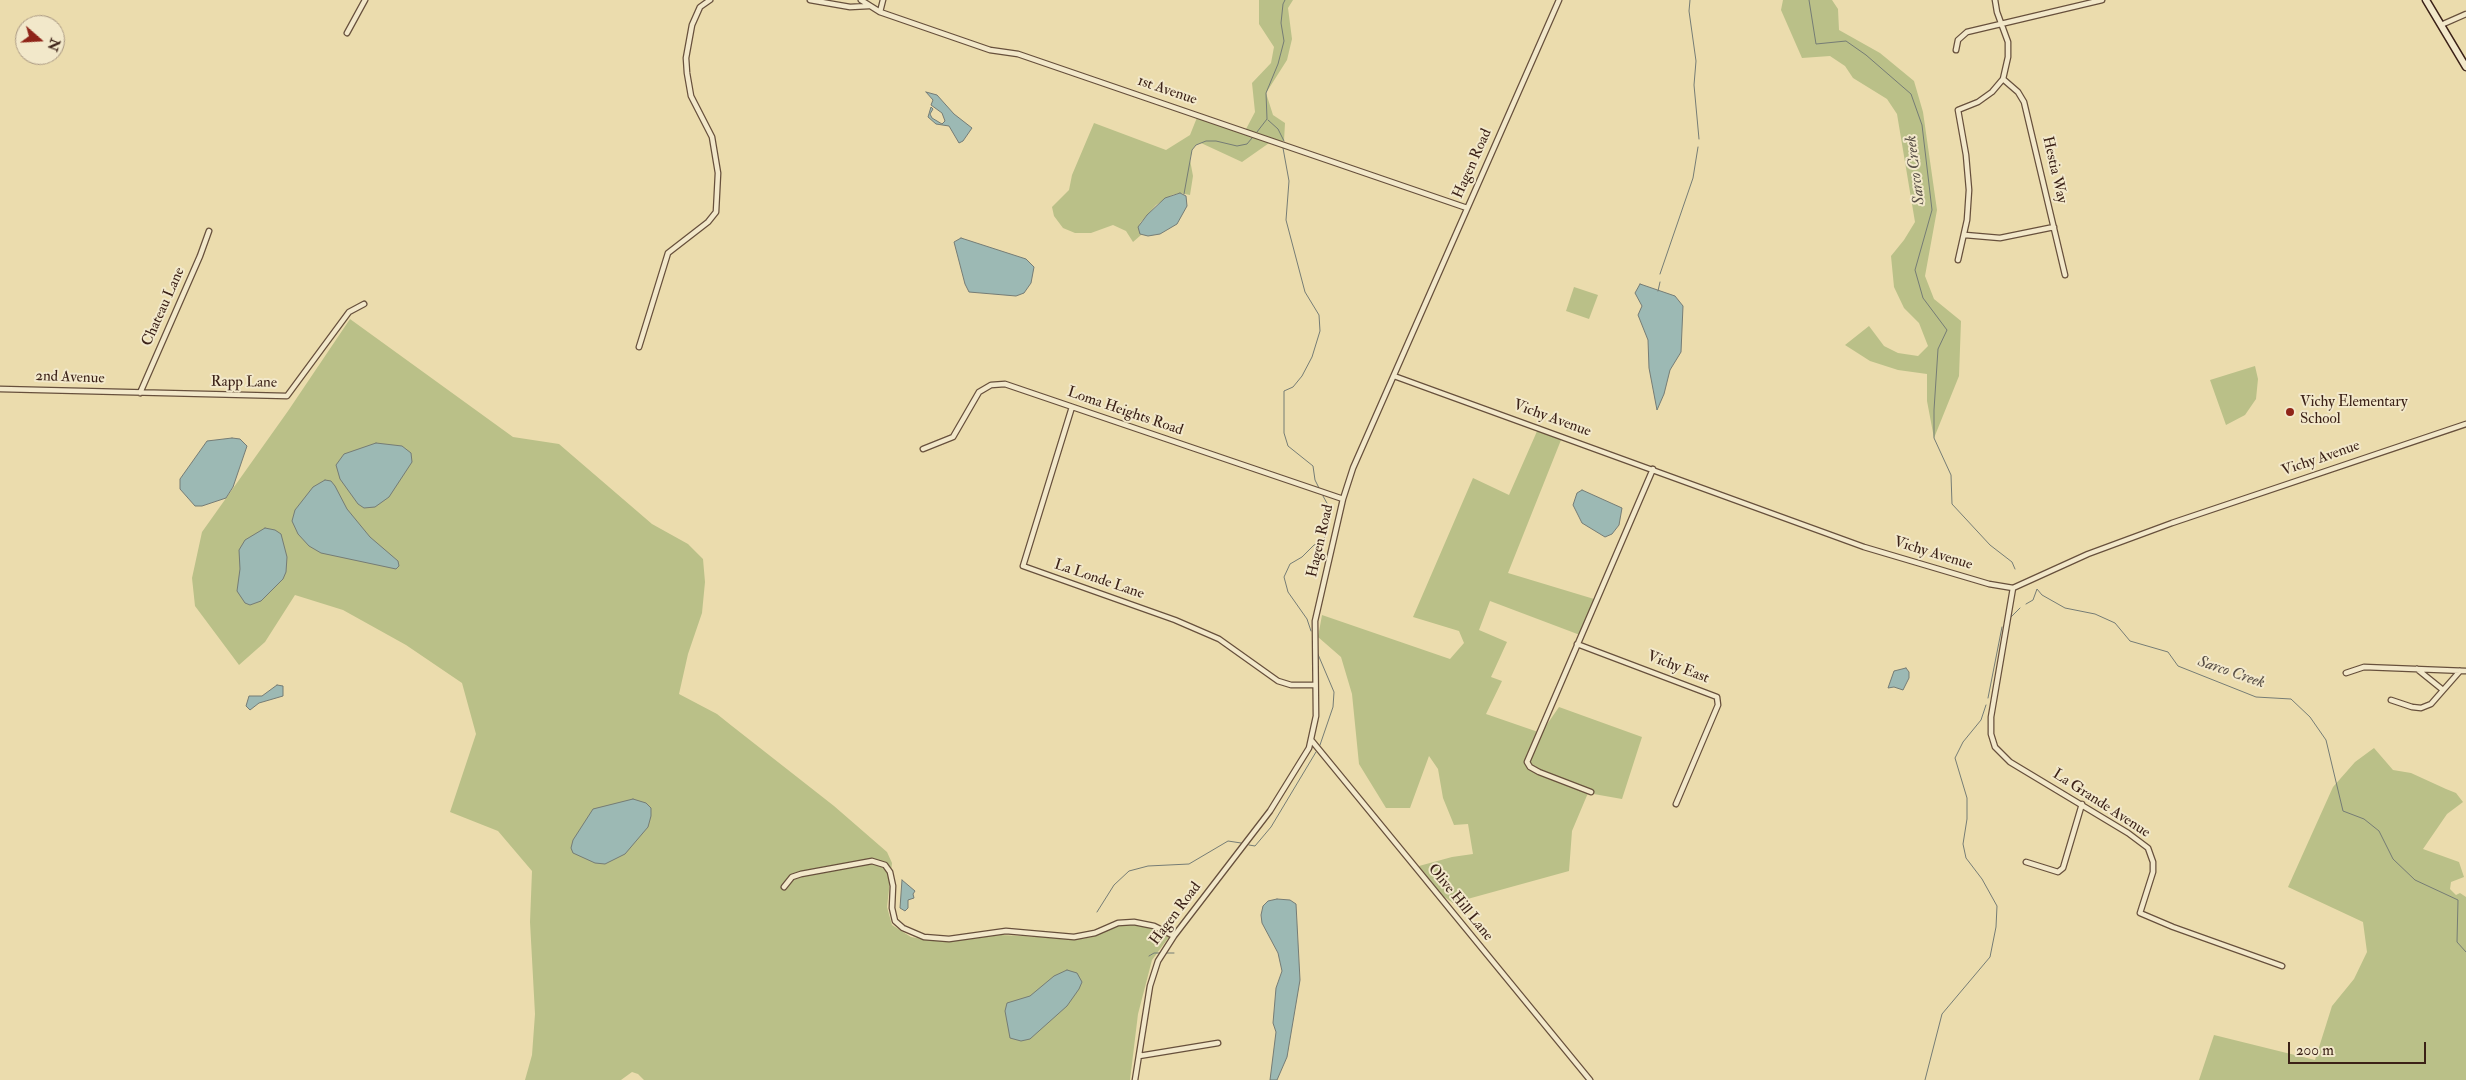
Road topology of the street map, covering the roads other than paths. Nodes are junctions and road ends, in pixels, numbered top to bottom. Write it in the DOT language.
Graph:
graph roads {
  1 [pos="365,0"];
  2 [pos="710,0"];
  3 [pos="810,0"];
  4 [pos="861,0"];
  5 [pos="884,0"];
  6 [pos="1559,0"];
  7 [pos="1994,0"];
  8 [pos="2102,0"];
  9 [pos="2426,0"];
  10 [pos="869,6"];
  11 [pos="880,12"];
  12 [pos="2466,14"];
  13 [pos="2002,24"];
  14 [pos="2441,25"];
  15 [pos="347,33"];
  16 [pos="1956,50"];
  17 [pos="2466,67"];
  18 [pos="2003,80"];
  19 [pos="1467,208"];
  20 [pos="2054,227"];
  21 [pos="209,231"];
  22 [pos="1965,235"];
  23 [pos="1958,260"];
  24 [pos="2065,275"];
  25 [pos="364,304"];
  26 [pos="639,347"];
  27 [pos="1394,376"];
  28 [pos="0,389"];
  29 [pos="140,392"];
  30 [pos="1072,407"];
  31 [pos="2466,424"];
  32 [pos="923,449"];
  33 [pos="1653,469"];
  34 [pos="1343,499"];
  35 [pos="2013,588"];
  36 [pos="1577,644"];
  37 [pos="2417,669"];
  38 [pos="2460,671"];
  39 [pos="2466,671"];
  40 [pos="2346,673"];
  41 [pos="1315,685"];
  42 [pos="2443,690"];
  43 [pos="2391,700"];
  44 [pos="1312,741"];
  45 [pos="1592,792"];
  46 [pos="1676,804"];
  47 [pos="2082,804"];
  48 [pos="2026,862"];
  49 [pos="784,887"];
  50 [pos="1174,936"];
  51 [pos="2282,966"];
  52 [pos="1218,1043"];
  53 [pos="1139,1056"];
  54 [pos="1135,1080"];
  55 [pos="1590,1080"];
  1 -- 15 [label="street"];
  2 -- 26 [label="street"];
  3 -- 10 [label="street"];
  4 -- 10 [label="street, 1st Avenue"];
  5 -- 11 [label="street"];
  6 -- 19 [label="street, Hagen Road"];
  7 -- 13 [label="street"];
  8 -- 13 [label="street"];
  9 -- 14 [label="main road"];
  10 -- 11 [label="street, 1st Avenue"];
  11 -- 19 [label="street, 1st Avenue"];
  12 -- 14 [label="street"];
  13 -- 16 [label="street"];
  13 -- 18 [label="street"];
  14 -- 17 [label="main road"];
  18 -- 20 [label="street, Hestia Way"];
  18 -- 22 [label="street"];
  19 -- 27 [label="street, Hagen Road"];
  20 -- 22 [label="street"];
  20 -- 24 [label="street, Hestia Way"];
  21 -- 29 [label="street, Chateau Lane"];
  22 -- 23 [label="street"];
  25 -- 29 [label="street, Rapp Lane"];
  27 -- 33 [label="street, Vichy Avenue"];
  27 -- 34 [label="street, Hagen Road"];
  28 -- 29 [label="street, 2nd Avenue"];
  30 -- 32 [label="street, Loma Heights Road"];
  30 -- 34 [label="street, Loma Heights Road"];
  30 -- 41 [label="street, La Londe Lane"];
  31 -- 35 [label="street, Vichy Avenue"];
  33 -- 35 [label="street, Vichy Avenue"];
  33 -- 36 [label="street"];
  34 -- 41 [label="street, Hagen Road"];
  35 -- 47 [label="street, La Grande Avenue"];
  36 -- 45 [label="street"];
  36 -- 46 [label="street, Vichy East"];
  37 -- 38 [label="street"];
  37 -- 40 [label="street"];
  37 -- 42 [label="street"];
  38 -- 39 [label="street"];
  38 -- 42 [label="street"];
  41 -- 44 [label="street, Hagen Road"];
  42 -- 43 [label="street"];
  44 -- 50 [label="street, Hagen Road"];
  44 -- 55 [label="street, Olive Hill Lane"];
  47 -- 48 [label="street"];
  47 -- 51 [label="street, La Grande Avenue"];
  49 -- 50 [label="street"];
  50 -- 53 [label="street, Hagen Road"];
  52 -- 53 [label="street"];
  53 -- 54 [label="street, Hagen Road"];
}
